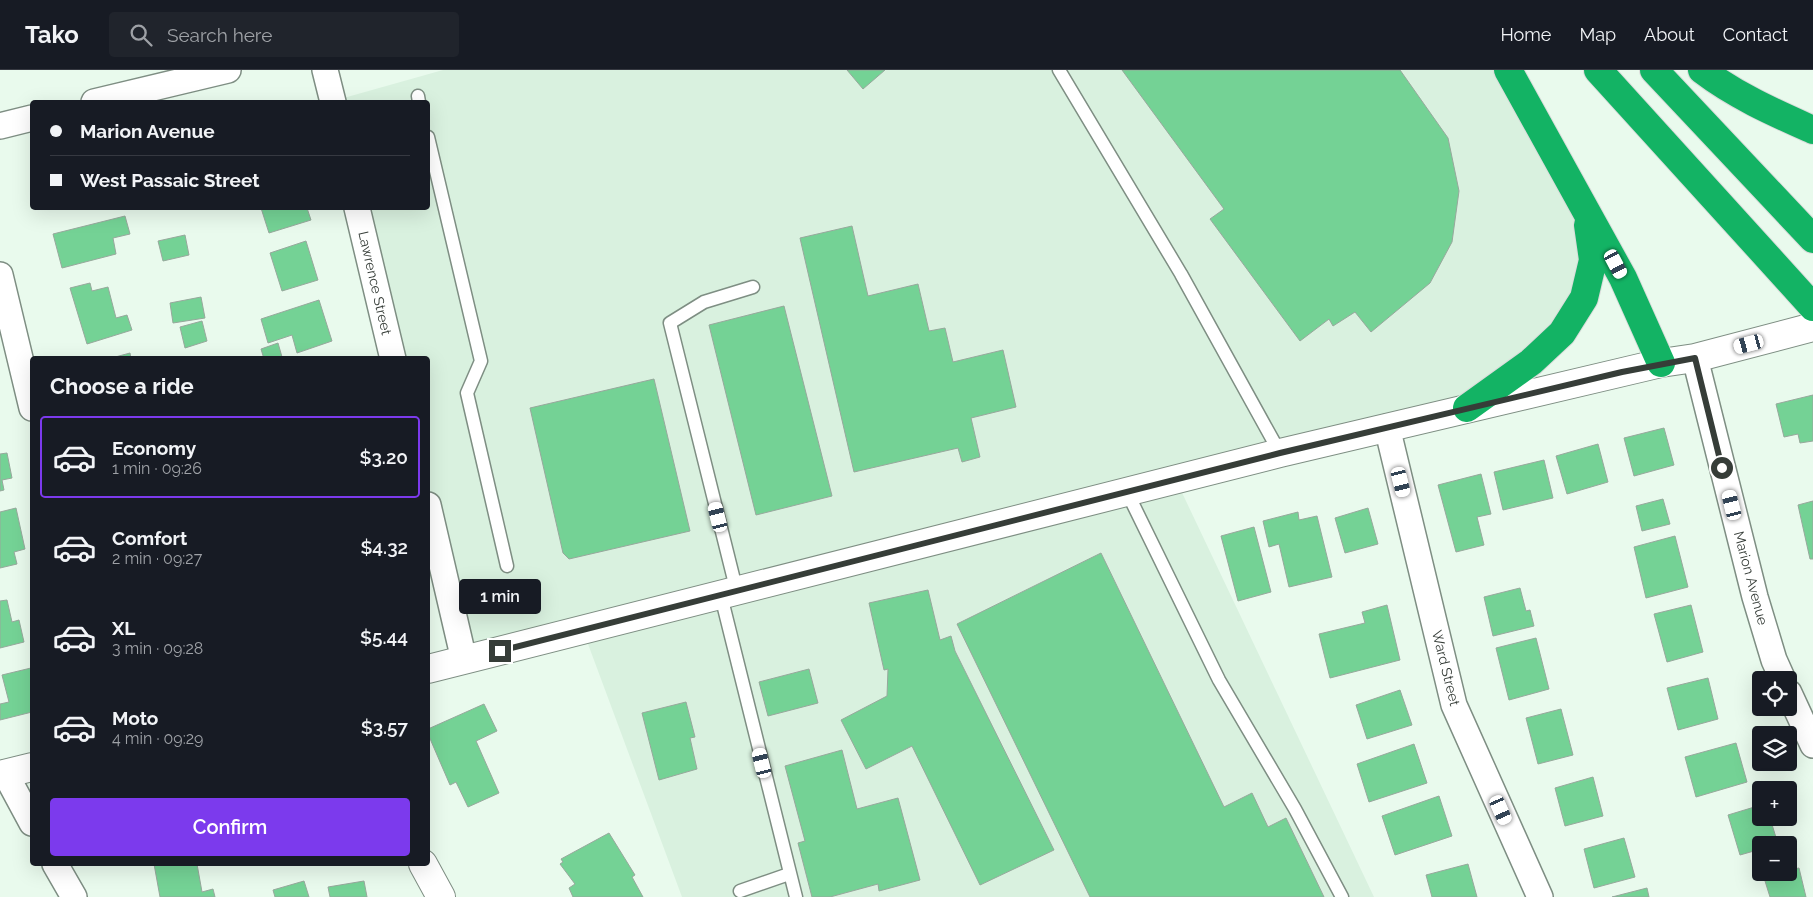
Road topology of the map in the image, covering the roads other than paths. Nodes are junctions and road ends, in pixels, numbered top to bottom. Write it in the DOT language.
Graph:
graph roads {
  1 [pos="228,70"];
  2 [pos="325,70"];
  3 [pos="1058,70"];
  4 [pos="1508,70"];
  5 [pos="1598,70"];
  6 [pos="1654,70"];
  7 [pos="1702,70"];
  8 [pos="102,100"];
  9 [pos="332,100"];
  10 [pos="30,118"];
  11 [pos="0,126"];
  12 [pos="1813,130"];
  13 [pos="430,145"];
  14 [pos="1585,206"];
  15 [pos="358,210"];
  16 [pos="1809,234"];
  17 [pos="0,275"];
  18 [pos="753,287"];
  19 [pos="1813,308"];
  20 [pos="1813,327"];
  21 [pos="392,356"];
  22 [pos="1695,358"];
  23 [pos="1661,363"];
  24 [pos="30,400"];
  25 [pos="1467,408"];
  26 [pos="1387,427"];
  27 [pos="1280,453"];
  28 [pos="1119,494"];
  29 [pos="430,514"];
  30 [pos="507,566"];
  31 [pos="729,594"];
  32 [pos="464,660"];
  33 [pos="430,668"];
  34 [pos="1779,671"];
  35 [pos="1797,710"];
  36 [pos="1813,745"];
  37 [pos="30,767"];
  38 [pos="3,774"];
  39 [pos="30,820"];
  40 [pos="56,866"];
  41 [pos="424,866"];
  42 [pos="789,874"];
  43 [pos="740,891"];
  44 [pos="74,897"];
  45 [pos="441,897"];
  46 [pos="796,897"];
  47 [pos="1342,897"];
  48 [pos="1540,897"];
  1 -- 8 [label="street"];
  2 -- 9 [label="street"];
  3 -- 27 [label="lane"];
  4 -- 14 [label="highway"];
  5 -- 19 [label="highway"];
  6 -- 16 [label="highway"];
  7 -- 12 [label="highway"];
  10 -- 11 [label="street"];
  13 -- 30 [label="lane"];
  14 -- 23 [label="highway"];
  14 -- 25 [label="highway"];
  15 -- 21 [label="street, Lawrence Street"];
  17 -- 24 [label="street"];
  18 -- 31 [label="lane"];
  20 -- 22 [label="main road"];
  22 -- 23 [label="main road"];
  22 -- 34 [label="street, Marion Avenue"];
  23 -- 25 [label="main road"];
  25 -- 26 [label="main road"];
  26 -- 27 [label="main road"];
  26 -- 48 [label="street, Ward Street"];
  27 -- 28 [label="main road"];
  28 -- 31 [label="main road"];
  28 -- 47 [label="lane"];
  29 -- 32 [label="street"];
  31 -- 32 [label="main road"];
  31 -- 42 [label="lane"];
  32 -- 33 [label="main road"];
  35 -- 36 [label="street"];
  37 -- 38 [label="main road"];
  38 -- 39 [label="street"];
  40 -- 44 [label="street"];
  41 -- 45 [label="main road"];
  42 -- 43 [label="lane"];
  42 -- 46 [label="lane"];
}
